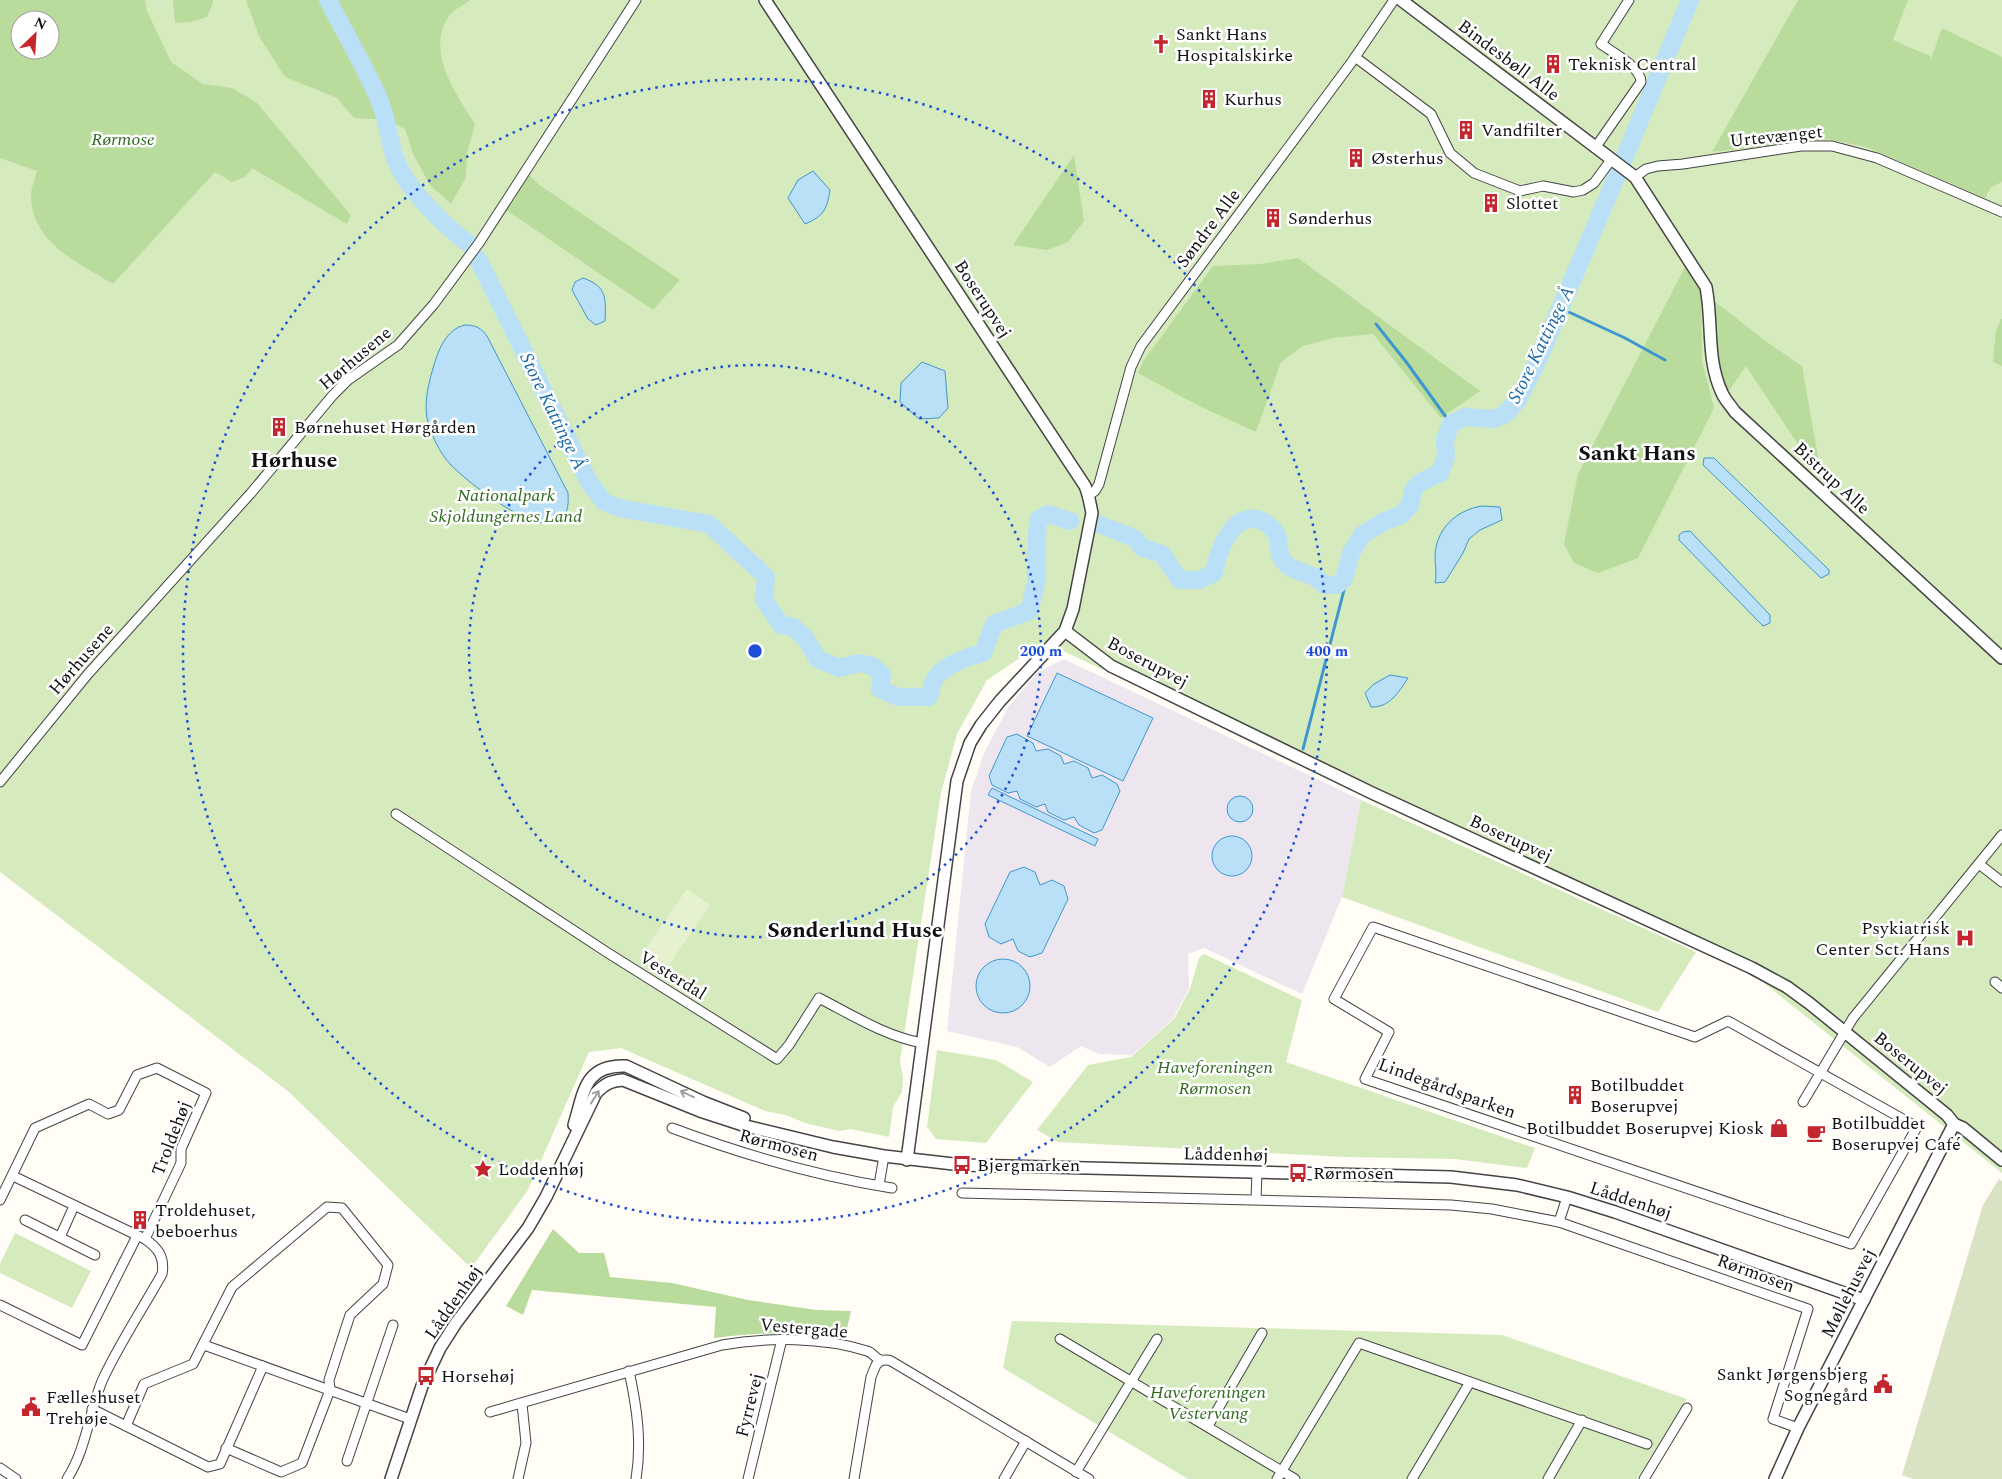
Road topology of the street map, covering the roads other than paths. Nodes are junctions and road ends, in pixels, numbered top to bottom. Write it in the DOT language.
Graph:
graph roads {
  1 [pos="636,0"];
  2 [pos="765,0"];
  3 [pos="1394,0"];
  4 [pos="1401,0"];
  5 [pos="1629,0"];
  6 [pos="1355,57"];
  7 [pos="1595,148"];
  8 [pos="1611,160"];
  9 [pos="1635,177"];
  10 [pos="2002,212"];
  11 [pos="1706,287"];
  12 [pos="1089,495"];
  13 [pos="1065,631"];
  14 [pos="2002,658"];
  15 [pos="0,782"];
  16 [pos="396,814"];
  17 [pos="2002,835"];
  18 [pos="1979,864"];
  19 [pos="2002,882"];
  20 [pos="1844,1031"];
  21 [pos="922,1043"];
  22 [pos="1820,1073"];
  23 [pos="1803,1102"];
  24 [pos="1954,1124"];
  25 [pos="672,1128"];
  26 [pos="884,1156"];
  27 [pos="907,1160"];
  28 [pos="2002,1160"];
  29 [pos="1257,1172"];
  30 [pos="12,1176"];
  31 [pos="879,1186"];
  32 [pos="892,1188"];
  33 [pos="962,1193"];
  34 [pos="1567,1197"];
  35 [pos="1256,1199"];
  36 [pos="0,1200"];
  37 [pos="74,1206"];
  38 [pos="25,1220"];
  39 [pos="1560,1222"];
  40 [pos="60,1237"];
  41 [pos="141,1238"];
  42 [pos="95,1255"];
  43 [pos="1864,1300"];
  44 [pos="0,1304"];
  45 [pos="393,1325"];
  46 [pos="1262,1333"];
  47 [pos="1157,1338"];
  48 [pos="782,1339"];
  49 [pos="1060,1339"];
  50 [pos="204,1345"];
  51 [pos="881,1360"];
  52 [pos="263,1366"];
  53 [pos="630,1371"];
  54 [pos="1131,1380"];
  55 [pos="1470,1382"];
  56 [pos="330,1390"];
  57 [pos="367,1404"];
  58 [pos="522,1404"];
  59 [pos="1687,1408"];
  60 [pos="92,1409"];
  61 [pos="490,1412"];
  62 [pos="410,1419"];
  63 [pos="1582,1420"];
  64 [pos="126,1426"];
  65 [pos="1208,1426"];
  66 [pos="1798,1428"];
  67 [pos="1026,1441"];
  68 [pos="1647,1444"];
  69 [pos="226,1448"];
  70 [pos="347,1461"];
  71 [pos="0,1468"];
  72 [pos="1076,1472"];
  73 [pos="1280,1475"];
  74 [pos="16,1479"];
  75 [pos="67,1479"];
  76 [pos="391,1479"];
  77 [pos="518,1479"];
  78 [pos="636,1479"];
  79 [pos="748,1479"];
  80 [pos="854,1479"];
  81 [pos="1004,1479"];
  82 [pos="1089,1479"];
  83 [pos="1294,1479"];
  84 [pos="1412,1479"];
  85 [pos="1548,1479"];
  86 [pos="1644,1479"];
  87 [pos="1775,1479"];
  1 -- 15 [label="street, Hørhusene"];
  2 -- 12 [label="street, Boserupvej"];
  3 -- 6 [label="street, Søndre Alle"];
  4 -- 7 [label="street, Bindesbøll Alle"];
  5 -- 7 [label="street"];
  6 -- 8 [label="street"];
  6 -- 12 [label="street, Søndre Alle"];
  7 -- 8 [label="street, Bindesbøll Alle"];
  8 -- 9 [label="street, Bindesbøll Alle"];
  9 -- 10 [label="street, Urtevænget"];
  9 -- 11 [label="street, Bindesbøll Alle"];
  11 -- 14 [label="street, Bistrup Alle"];
  12 -- 13 [label="street, Boserupvej"];
  13 -- 20 [label="street, Boserupvej"];
  13 -- 21 [label="street"];
  16 -- 21 [label="street, Vesterdal"];
  17 -- 18 [label="street"];
  18 -- 19 [label="street"];
  18 -- 20 [label="street"];
  20 -- 22 [label="street"];
  20 -- 24 [label="street, Boserupvej"];
  21 -- 27 [label="street"];
  22 -- 22 [label="street, Lindegårdsparken"];
  22 -- 23 [label="street"];
  24 -- 28 [label="street, Boserupvej"];
  24 -- 43 [label="street, Møllehusvej"];
  25 -- 31 [label="street, Rørmosen"];
  26 -- 27 [label="street, Låddenhøj"];
  26 -- 31 [label="street"];
  26 -- 62 [label="street, Låddenhøj"];
  27 -- 29 [label="street, Låddenhøj"];
  29 -- 34 [label="street, Låddenhøj"];
  29 -- 35 [label="street"];
  30 -- 36 [label="street, Troldehøj"];
  30 -- 37 [label="street"];
  30 -- 41 [label="street, Troldehøj"];
  31 -- 32 [label="street, Rørmosen"];
  33 -- 35 [label="street, Rørmosen"];
  34 -- 39 [label="street"];
  34 -- 43 [label="street, Låddenhøj"];
  35 -- 39 [label="street, Rørmosen"];
  37 -- 40 [label="street"];
  37 -- 41 [label="street"];
  38 -- 40 [label="street"];
  39 -- 66 [label="street, Rørmosen"];
  40 -- 42 [label="street"];
  41 -- 44 [label="street, Troldehøj"];
  41 -- 60 [label="street"];
  43 -- 66 [label="street, Møllehusvej"];
  45 -- 57 [label="street"];
  46 -- 65 [label="street"];
  47 -- 54 [label="street"];
  48 -- 51 [label="street, Vestergade"];
  48 -- 53 [label="street, Vestergade"];
  48 -- 79 [label="street, Fyrrevej"];
  49 -- 54 [label="street"];
  50 -- 52 [label="street"];
  50 -- 56 [label="street"];
  50 -- 64 [label="street"];
  51 -- 67 [label="street, Vestergade"];
  51 -- 80 [label="street"];
  52 -- 56 [label="street"];
  52 -- 69 [label="street"];
  53 -- 58 [label="street, Vestergade"];
  53 -- 78 [label="street"];
  54 -- 65 [label="street"];
  54 -- 72 [label="street"];
  55 -- 63 [label="street"];
  55 -- 73 [label="street"];
  55 -- 84 [label="street"];
  56 -- 57 [label="street"];
  56 -- 69 [label="street"];
  57 -- 62 [label="street"];
  57 -- 70 [label="street"];
  58 -- 61 [label="street, Vestergade"];
  58 -- 77 [label="street"];
  59 -- 86 [label="street"];
  60 -- 64 [label="street"];
  60 -- 75 [label="street"];
  62 -- 76 [label="street, Låddenhøj"];
  63 -- 68 [label="street"];
  63 -- 85 [label="street"];
  64 -- 69 [label="street"];
  65 -- 73 [label="street"];
  66 -- 87 [label="street, Møllehusvej"];
  67 -- 72 [label="street, Vestergade"];
  67 -- 81 [label="street"];
  71 -- 74 [label="street"];
  72 -- 82 [label="street, Vestergade"];
  73 -- 83 [label="street"];
}
